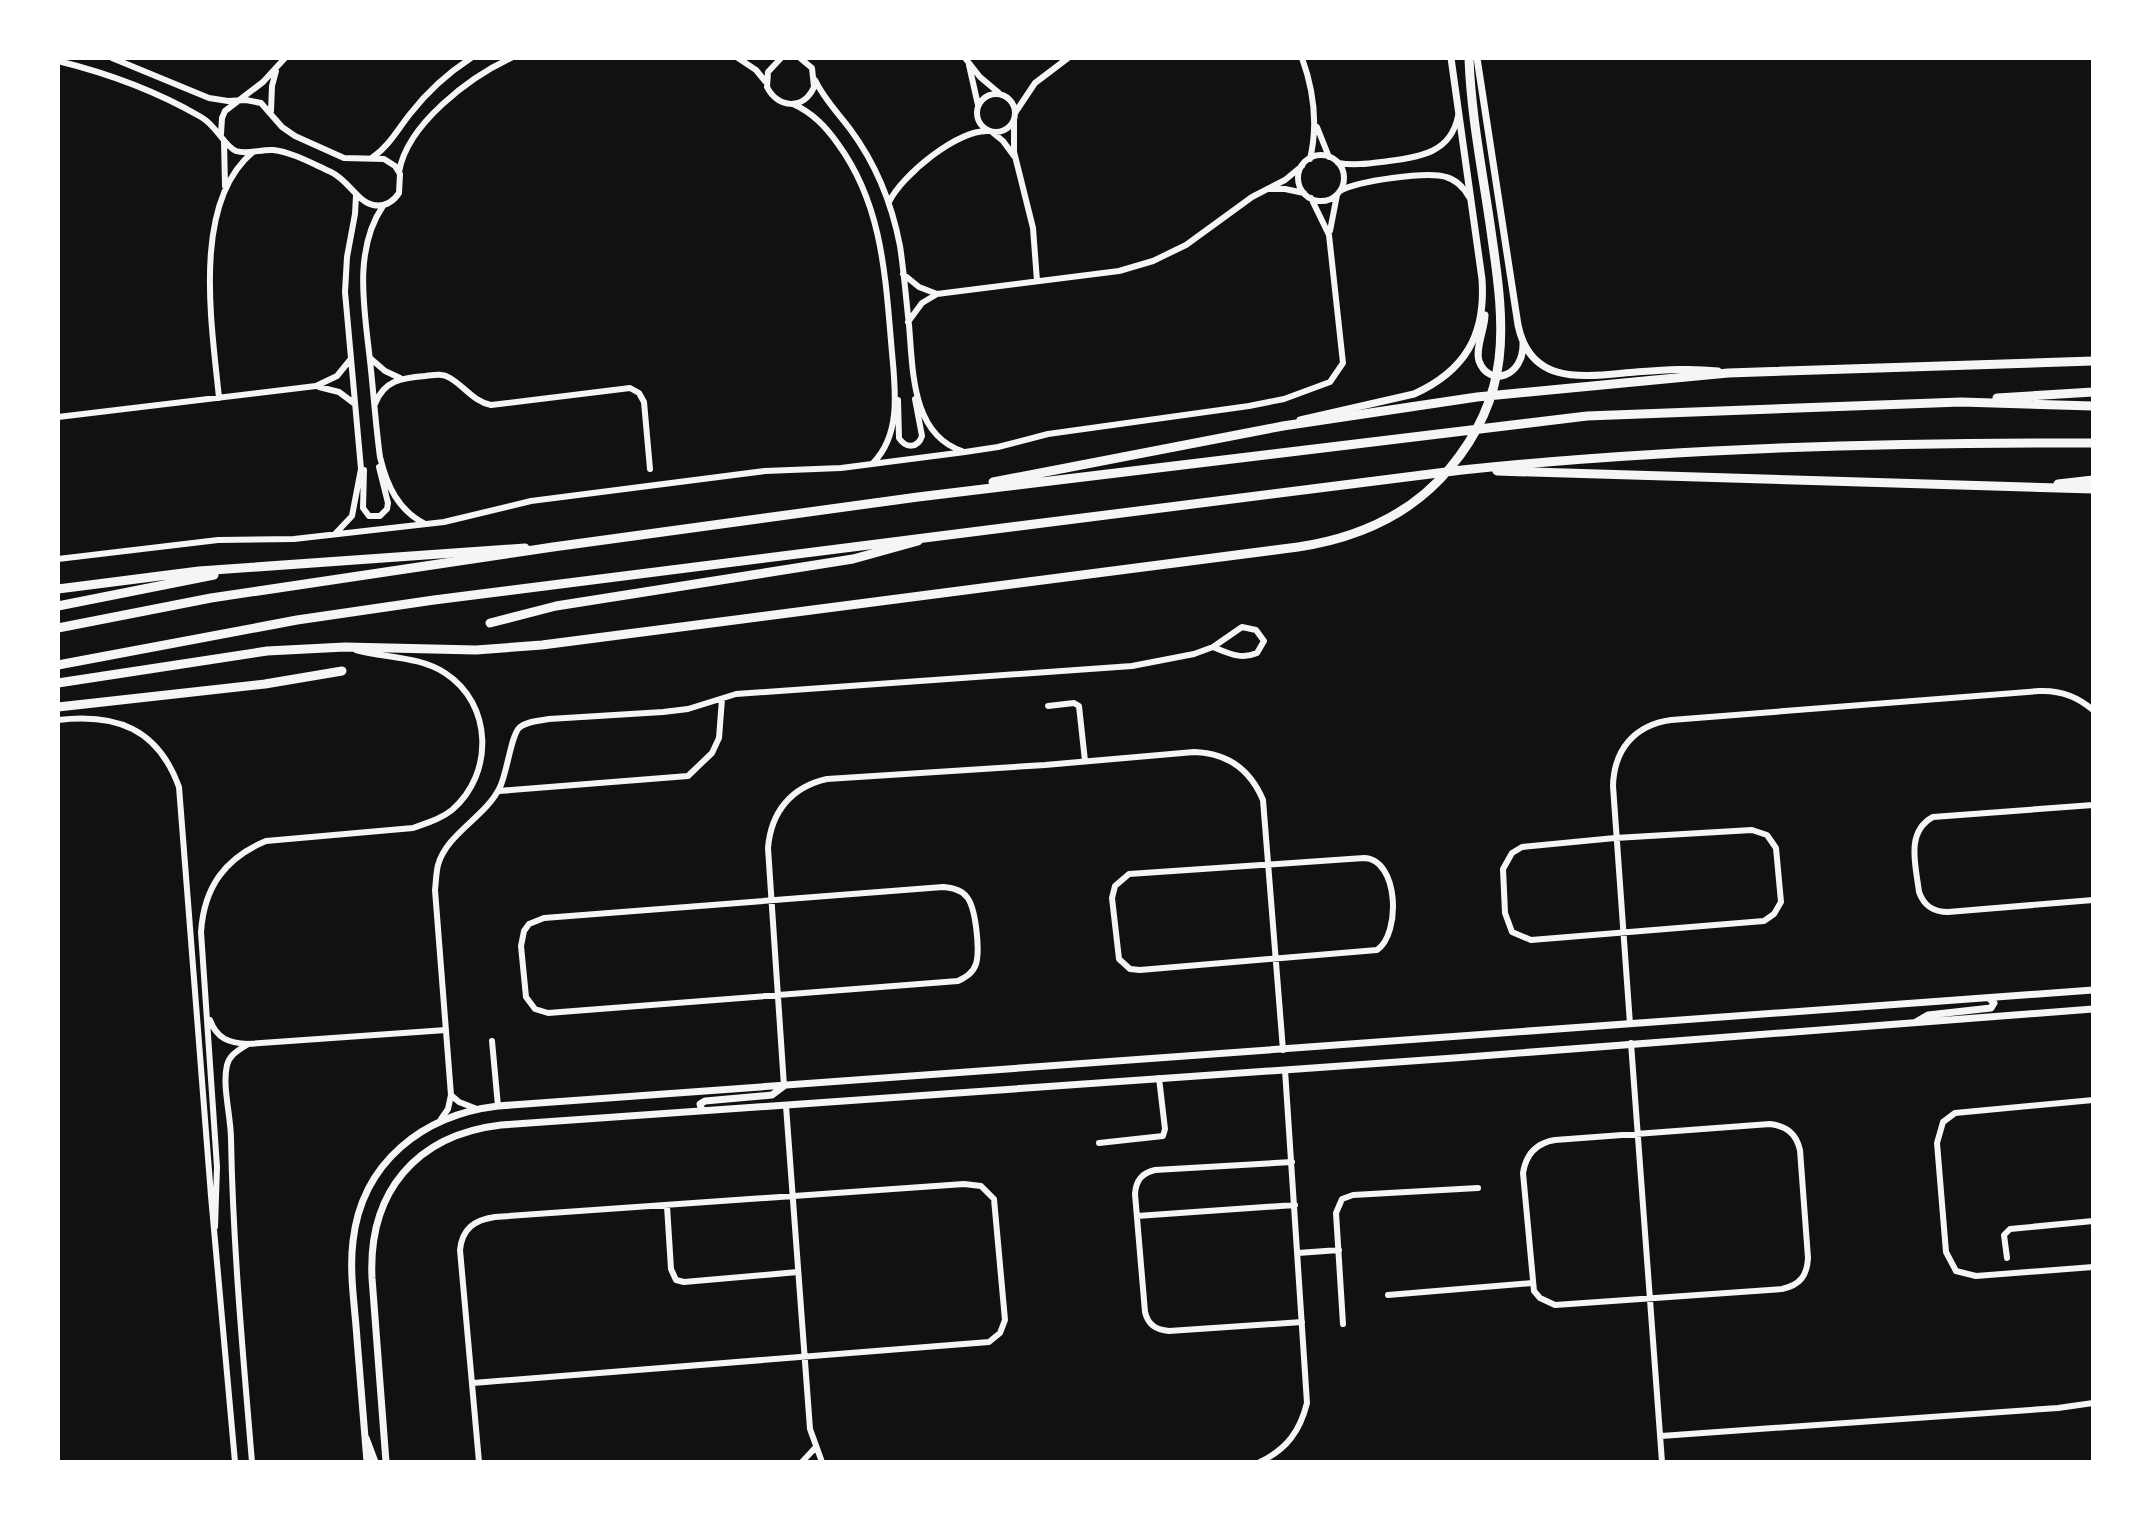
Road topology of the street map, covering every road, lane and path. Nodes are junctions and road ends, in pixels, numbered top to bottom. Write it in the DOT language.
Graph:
graph roads {
  1 [pos="112,58"];
  2 [pos="285,58"];
  3 [pos="471,58"];
  4 [pos="511,58"];
  5 [pos="738,58"];
  6 [pos="781,58"];
  7 [pos="800,58"];
  8 [pos="1068,58"];
  9 [pos="1302,58"];
  10 [pos="1451,58"];
  11 [pos="1469,58"];
  12 [pos="1477,58"];
  13 [pos="967,60"];
  14 [pos="58,61"];
  15 [pos="278,68"];
  16 [pos="815,80"];
  17 [pos="767,85"];
  18 [pos="1002,95"];
  19 [pos="238,100"];
  20 [pos="793,104"];
  21 [pos="978,106"];
  22 [pos="1458,113"];
  23 [pos="272,115"];
  24 [pos="1015,116"];
  25 [pos="1315,120"];
  26 [pos="990,132"];
  27 [pos="223,137"];
  28 [pos="253,152"];
  29 [pos="1329,157"];
  30 [pos="370,159"];
  31 [pos="1310,159"];
  32 [pos="1015,160"];
  33 [pos="1338,163"];
  34 [pos="1302,166"];
  35 [pos="399,172"];
  36 [pos="224,190"];
  37 [pos="1265,190"];
  38 [pos="356,192"];
  39 [pos="1304,193"];
  40 [pos="1338,193"];
  41 [pos="1311,198"];
  42 [pos="1471,200"];
  43 [pos="889,202"];
  44 [pos="384,205"];
  45 [pos="1329,235"];
  46 [pos="903,273"];
  47 [pos="1037,281"];
  48 [pos="937,294"];
  49 [pos="1483,297"];
  50 [pos="908,322"];
  51 [pos="1523,343"];
  52 [pos="370,357"];
  53 [pos="350,359"];
  54 [pos="2093,361"];
  55 [pos="1728,373"];
  56 [pos="400,378"];
  57 [pos="914,383"];
  58 [pos="895,385"];
  59 [pos="316,386"];
  60 [pos="2093,392"];
  61 [pos="219,398"];
  62 [pos="1961,402"];
  63 [pos="355,404"];
  64 [pos="375,404"];
  65 [pos="2093,406"];
  66 [pos="58,417"];
  67 [pos="1283,426"];
  68 [pos="2093,443"];
  69 [pos="965,452"];
  70 [pos="380,457"];
  71 [pos="361,459"];
  72 [pos="871,465"];
  73 [pos="650,469"];
  74 [pos="1462,470"];
  75 [pos="2093,480"];
  76 [pos="2044,488"];
  77 [pos="2093,489"];
  78 [pos="918,497"];
  79 [pos="425,524"];
  80 [pos="335,534"];
  81 [pos="922,539"];
  82 [pos="553,547"];
  83 [pos="58,559"];
  84 [pos="249,568"];
  85 [pos="58,589"];
  86 [pos="58,606"];
  87 [pos="490,623"];
  88 [pos="58,628"];
  89 [pos="345,647"];
  90 [pos="1213,647"];
  91 [pos="58,665"];
  92 [pos="342,671"];
  93 [pos="58,683"];
  94 [pos="722,699"];
  95 [pos="1048,706"];
  96 [pos="58,707"];
  97 [pos="2093,710"];
  98 [pos="58,720"];
  99 [pos="1085,761"];
  100 [pos="499,791"];
  101 [pos="2093,805"];
  102 [pos="1615,838"];
  103 [pos="1270,865"];
  104 [pos="2093,900"];
  105 [pos="771,902"];
  106 [pos="1623,934"];
  107 [pos="1277,960"];
  108 [pos="2093,990"];
  109 [pos="778,996"];
  110 [pos="1989,998"];
  111 [pos="207,1009"];
  112 [pos="2093,1009"];
  113 [pos="1914,1023"];
  114 [pos="1630,1024"];
  115 [pos="446,1030"];
  116 [pos="492,1041"];
  117 [pos="1631,1043"];
  118 [pos="248,1044"];
  119 [pos="1283,1050"];
  120 [pos="1285,1070"];
  121 [pos="1159,1078"];
  122 [pos="784,1086"];
  123 [pos="451,1095"];
  124 [pos="2093,1100"];
  125 [pos="498,1106"];
  126 [pos="786,1106"];
  127 [pos="477,1109"];
  128 [pos="702,1111"];
  129 [pos="441,1119"];
  130 [pos="1637,1133"];
  131 [pos="1099,1143"];
  132 [pos="1292,1162"];
  133 [pos="1478,1188"];
  134 [pos="792,1195"];
  135 [pos="1295,1205"];
  136 [pos="667,1206"];
  137 [pos="1137,1216"];
  138 [pos="2093,1221"];
  139 [pos="215,1227"];
  140 [pos="1339,1250"];
  141 [pos="1298,1253"];
  142 [pos="2007,1258"];
  143 [pos="2093,1267"];
  144 [pos="798,1272"];
  145 [pos="1532,1283"];
  146 [pos="1388,1295"];
  147 [pos="1650,1299"];
  148 [pos="1302,1322"];
  149 [pos="1343,1324"];
  150 [pos="805,1358"];
  151 [pos="473,1383"];
  152 [pos="2093,1403"];
  153 [pos="1661,1436"];
  154 [pos="365,1437"];
  155 [pos="815,1448"];
  156 [pos="235,1462"];
  157 [pos="252,1462"];
  158 [pos="367,1462"];
  159 [pos="375,1462"];
  160 [pos="386,1462"];
  161 [pos="479,1462"];
  162 [pos="802,1462"];
  163 [pos="822,1462"];
  164 [pos="1260,1462"];
  165 [pos="1662,1462"];
  1 -- 19 [label="street"];
  2 -- 15 [label="street"];
  3 -- 30 [label="street"];
  4 -- 35 [label="street"];
  5 -- 17 [label="street"];
  6 -- 17 [label="street"];
  7 -- 16 [label="street"];
  8 -- 24 [label="street"];
  9 -- 25 [label="street"];
  10 -- 22 [label="street"];
  11 -- 89 [label="main road"];
  12 -- 51 [label="street"];
  13 -- 18 [label="street"];
  13 -- 21 [label="street"];
  14 -- 27 [label="street"];
  15 -- 19 [label="street"];
  15 -- 23 [label="street"];
  16 -- 20 [label="street"];
  16 -- 43 [label="street"];
  17 -- 20 [label="street"];
  18 -- 21 [label="street"];
  18 -- 24 [label="street"];
  19 -- 23 [label="street"];
  19 -- 27 [label="street"];
  20 -- 58 [label="street"];
  21 -- 26 [label="street"];
  22 -- 33 [label="street"];
  22 -- 42 [label="street"];
  23 -- 30 [label="street"];
  24 -- 26 [label="street"];
  24 -- 32 [label="street"];
  25 -- 29 [label="street"];
  25 -- 31 [label="street"];
  26 -- 32 [label="street"];
  26 -- 43 [label="street"];
  27 -- 28 [label="street"];
  27 -- 36 [label="street"];
  28 -- 36 [label="street"];
  28 -- 38 [label="street"];
  29 -- 31 [label="street"];
  29 -- 33 [label="street"];
  30 -- 35 [label="street"];
  31 -- 34 [label="street"];
  32 -- 47 [label="street"];
  33 -- 40 [label="street"];
  34 -- 37 [label="street"];
  34 -- 39 [label="street"];
  35 -- 44 [label="street"];
  36 -- 61 [label="street"];
  37 -- 39 [label="street"];
  37 -- 47 [label="street"];
  38 -- 44 [label="street"];
  38 -- 53 [label="street"];
  39 -- 41 [label="street"];
  40 -- 41 [label="street"];
  40 -- 42 [label="street"];
  40 -- 45 [label="street"];
  41 -- 45 [label="street"];
  42 -- 49 [label="street"];
  43 -- 46 [label="street"];
  44 -- 52 [label="street"];
  45 -- 69 [label="street"];
  46 -- 48 [label="street"];
  46 -- 50 [label="street"];
  47 -- 48 [label="street"];
  48 -- 50 [label="street"];
  49 -- 51 [label="street"];
  49 -- 67 [label="street"];
  50 -- 57 [label="street"];
  51 -- 55 [label="street"];
  52 -- 56 [label="street"];
  52 -- 64 [label="street"];
  53 -- 59 [label="street"];
  53 -- 63 [label="street"];
  54 -- 55 [label="main road"];
  55 -- 67 [label="main road"];
  56 -- 64 [label="street"];
  56 -- 73 [label="street"];
  57 -- 58 [label="street"];
  57 -- 69 [label="street"];
  58 -- 72 [label="street"];
  59 -- 61 [label="street"];
  59 -- 63 [label="street"];
  60 -- 62 [label="main road"];
  61 -- 66 [label="street"];
  62 -- 65 [label="main road"];
  62 -- 78 [label="main road"];
  63 -- 71 [label="street"];
  64 -- 70 [label="street"];
  67 -- 78 [label="main road"];
  68 -- 74 [label="main road"];
  69 -- 72 [label="street"];
  70 -- 71 [label="street"];
  70 -- 79 [label="street"];
  71 -- 80 [label="street"];
  72 -- 79 [label="street"];
  74 -- 76 [label="main road"];
  74 -- 81 [label="main road"];
  75 -- 76 [label="main road"];
  76 -- 77 [label="main road"];
  78 -- 82 [label="main road"];
  79 -- 80 [label="street"];
  80 -- 83 [label="street"];
  81 -- 87 [label="main road"];
  81 -- 91 [label="main road"];
  82 -- 84 [label="main road"];
  82 -- 88 [label="main road"];
  84 -- 85 [label="main road"];
  84 -- 86 [label="main road"];
  89 -- 93 [label="main road"];
  89 -- 111 [label="street"];
  90 -- 90 [label="street"];
  90 -- 94 [label="street"];
  92 -- 96 [label="main road"];
  94 -- 100 [label="street"];
  94 -- 100 [label="street"];
  95 -- 99 [label="street"];
  97 -- 102 [label="street"];
  98 -- 139 [label="street"];
  99 -- 103 [label="street"];
  99 -- 105 [label="street"];
  100 -- 115 [label="street"];
  101 -- 104 [label="street"];
  102 -- 106 [label="street"];
  102 -- 106 [label="street"];
  102 -- 106 [label="street"];
  103 -- 107 [label="street"];
  103 -- 107 [label="street"];
  103 -- 107 [label="street"];
  105 -- 109 [label="street"];
  105 -- 109 [label="street"];
  105 -- 109 [label="street"];
  106 -- 114 [label="street"];
  107 -- 119 [label="street"];
  108 -- 110 [label="street"];
  109 -- 122 [label="street"];
  110 -- 113 [label="street"];
  110 -- 114 [label="street"];
  111 -- 118 [label="street"];
  111 -- 139 [label="street"];
  112 -- 113 [label="street"];
  113 -- 117 [label="street"];
  114 -- 119 [label="street"];
  115 -- 118 [label="street"];
  115 -- 123 [label="street"];
  116 -- 125 [label="street"];
  117 -- 120 [label="street"];
  117 -- 130 [label="street"];
  118 -- 157 [label="street"];
  119 -- 122 [label="street"];
  120 -- 121 [label="street"];
  120 -- 132 [label="street"];
  121 -- 126 [label="street"];
  121 -- 131 [label="street"];
  122 -- 125 [label="street"];
  122 -- 128 [label="street"];
  123 -- 127 [label="street"];
  123 -- 129 [label="street"];
  124 -- 143 [label="street"];
  125 -- 127 [label="street"];
  126 -- 128 [label="street"];
  126 -- 134 [label="street"];
  127 -- 129 [label="street"];
  128 -- 160 [label="street"];
  129 -- 154 [label="street"];
  130 -- 145 [label="street"];
  130 -- 147 [label="street"];
  130 -- 147 [label="street"];
  132 -- 135 [label="street"];
  132 -- 137 [label="street"];
  133 -- 140 [label="street"];
  134 -- 136 [label="street"];
  134 -- 144 [label="street"];
  134 -- 150 [label="street"];
  135 -- 137 [label="street"];
  135 -- 141 [label="street"];
  136 -- 144 [label="street"];
  136 -- 151 [label="street"];
  137 -- 148 [label="street"];
  138 -- 142 [label="street"];
  139 -- 156 [label="street"];
  140 -- 141 [label="street"];
  140 -- 149 [label="street"];
  141 -- 148 [label="street"];
  144 -- 150 [label="street"];
  145 -- 146 [label="street"];
  145 -- 147 [label="street"];
  147 -- 153 [label="street"];
  148 -- 164 [label="street"];
  150 -- 151 [label="street"];
  150 -- 155 [label="street"];
  151 -- 161 [label="street"];
  152 -- 153 [label="street"];
  153 -- 165 [label="street"];
  154 -- 158 [label="street"];
  154 -- 159 [label="street"];
  155 -- 162 [label="street"];
  155 -- 163 [label="street"];
}
